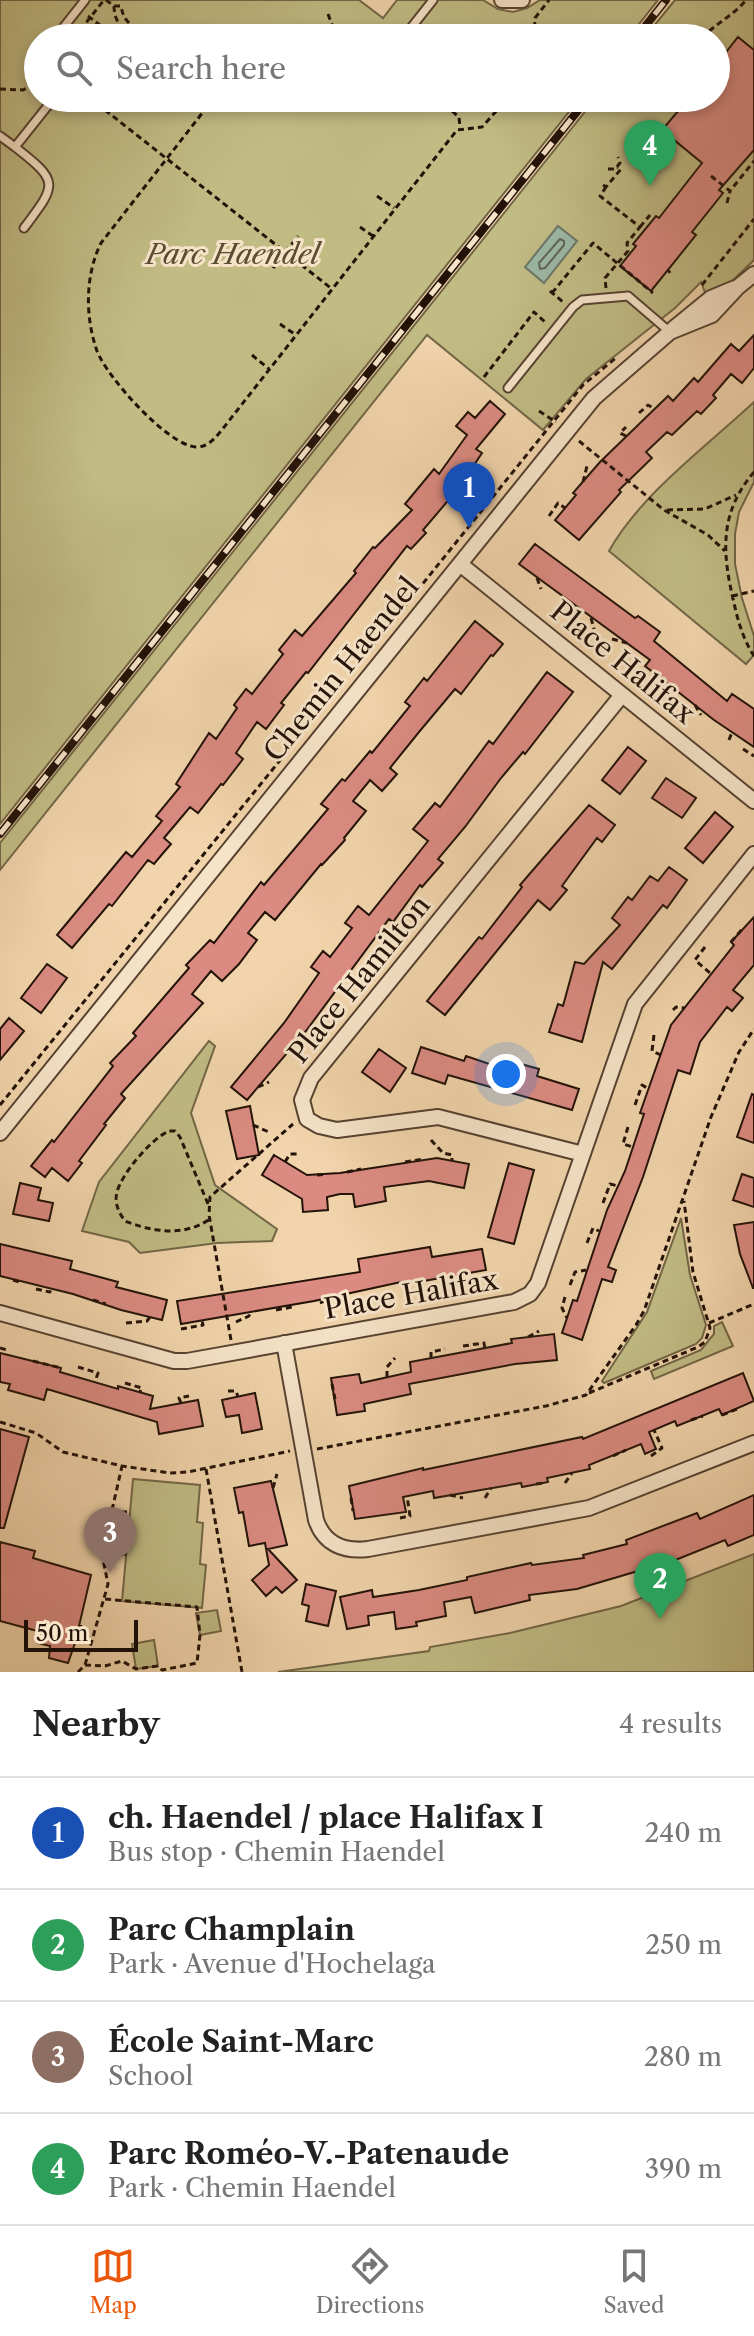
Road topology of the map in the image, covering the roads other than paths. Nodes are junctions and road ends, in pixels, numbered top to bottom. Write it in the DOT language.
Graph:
graph roads {
  1 [pos="85,0"];
  2 [pos="433,0"];
  3 [pos="502,0"];
  4 [pos="522,0"];
  5 [pos="66,24"];
  6 [pos="414,24"];
  7 [pos="43,112"];
  8 [pos="0,136"];
  9 [pos="15,147"];
  10 [pos="24,228"];
  11 [pos="754,274"];
  12 [pos="670,332"];
  13 [pos="508,388"];
  14 [pos="460,564"];
  15 [pos="622,695"];
  16 [pos="754,801"];
  17 [pos="754,854"];
  18 [pos="0,1133"];
  19 [pos="583,1154"];
  20 [pos="0,1313"];
  21 [pos="284,1343"];
  22 [pos="754,1443"];
  1 -- 5 [label="lane"];
  2 -- 6 [label="lane"];
  3 -- 4 [label="street"];
  7 -- 9 [label="lane"];
  8 -- 9 [label="lane"];
  9 -- 10 [label="lane"];
  11 -- 12 [label="street, Chemin Haendel"];
  12 -- 13 [label="lane"];
  12 -- 14 [label="street, Chemin Haendel"];
  14 -- 15 [label="street, Place Halifax"];
  14 -- 18 [label="street, Chemin Haendel"];
  15 -- 16 [label="street, Place Halifax"];
  15 -- 19 [label="street, Place Hamilton"];
  17 -- 19 [label="street, Place Halifax"];
  19 -- 21 [label="street, Place Halifax"];
  20 -- 21 [label="street, Place Halifax"];
  21 -- 22 [label="street"];
}
